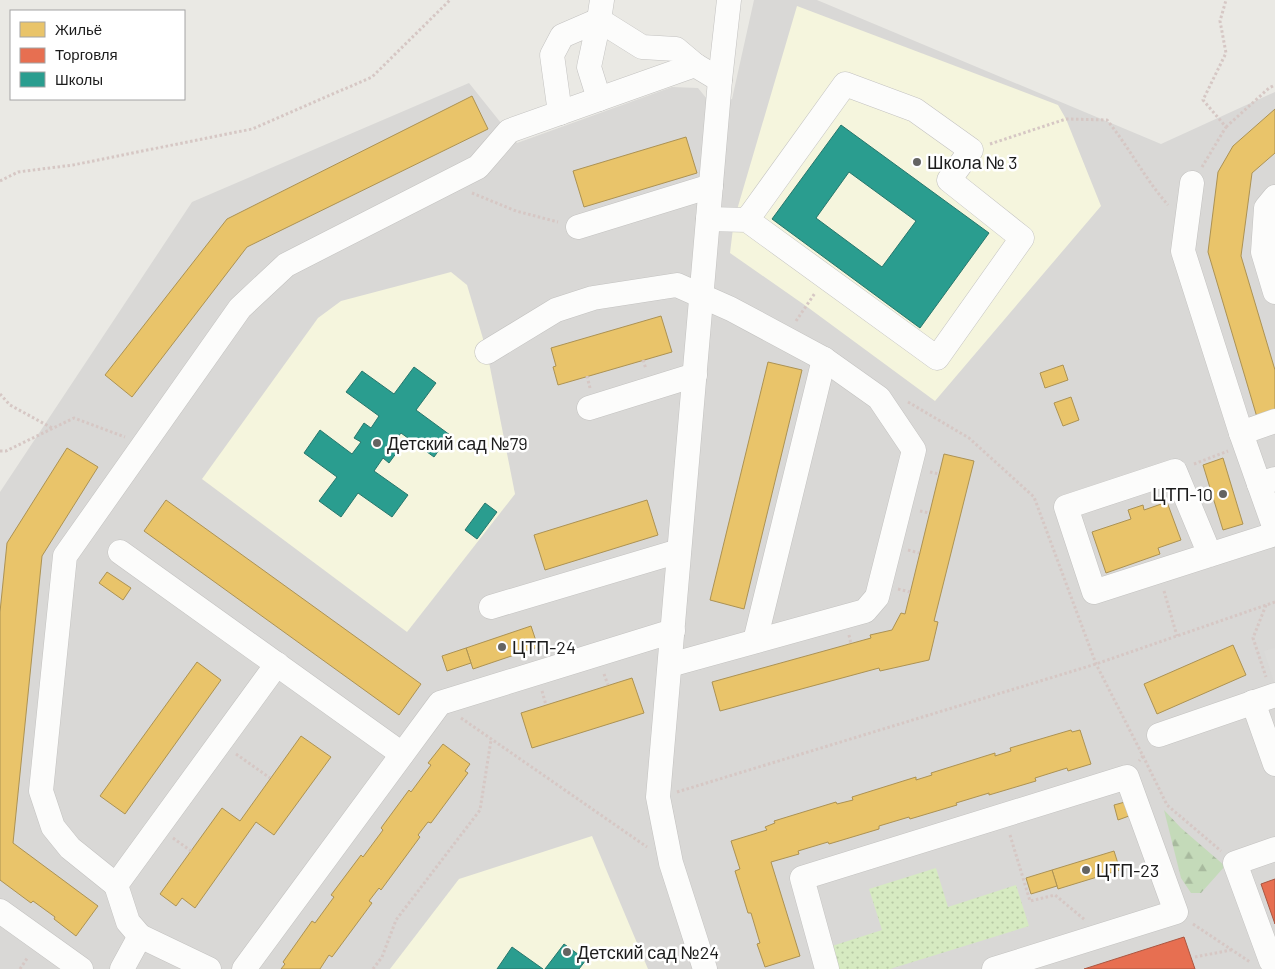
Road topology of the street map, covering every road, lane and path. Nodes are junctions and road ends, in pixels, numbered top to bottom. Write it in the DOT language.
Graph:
graph roads {
  1 [pos="450,0"];
  2 [pos="729,0"];
  3 [pos="1226,0"];
  4 [pos="601,10"];
  5 [pos="695,65"];
  6 [pos="720,80"];
  7 [pos="1275,85"];
  8 [pos="600,99"];
  9 [pos="560,113"];
  10 [pos="1226,127"];
  11 [pos="971,150"];
  12 [pos="0,181"];
  13 [pos="445,183"];
  14 [pos="1192,183"];
  15 [pos="711,186"];
  16 [pos="1275,197"];
  17 [pos="708,219"];
  18 [pos="747,220"];
  19 [pos="1186,226"];
  20 [pos="578,227"];
  21 [pos="826,277"];
  22 [pos="1275,292"];
  23 [pos="701,296"];
  24 [pos="799,318"];
  25 [pos="488,352"];
  26 [pos="824,359"];
  27 [pos="695,375"];
  28 [pos="0,394"];
  29 [pos="900,397"];
  30 [pos="589,408"];
  31 [pos="1275,421"];
  32 [pos="52,428"];
  33 [pos="1243,438"];
  34 [pos="144,444"];
  35 [pos="0,452"];
  36 [pos="1174,471"];
  37 [pos="1267,482"];
  38 [pos="1275,529"];
  39 [pos="1275,534"];
  40 [pos="679,551"];
  41 [pos="120,552"];
  42 [pos="1210,555"];
  43 [pos="1158,572"];
  44 [pos="1275,602"];
  45 [pos="1266,605"];
  46 [pos="491,607"];
  47 [pos="672,630"];
  48 [pos="1177,636"];
  49 [pos="755,641"];
  50 [pos="277,664"];
  51 [pos="1096,664"];
  52 [pos="670,665"];
  53 [pos="1267,698"];
  54 [pos="440,703"];
  55 [pos="1159,735"];
  56 [pos="491,740"];
  57 [pos="219,742"];
  58 [pos="402,754"];
  59 [pos="1142,756"];
  60 [pos="1275,764"];
  61 [pos="1126,777"];
  62 [pos="270,778"];
  63 [pos="658,798"];
  64 [pos="1004,816"];
  65 [pos="1275,848"];
  66 [pos="671,863"];
  67 [pos="1235,863"];
  68 [pos="116,884"];
  69 [pos="0,911"];
  70 [pos="1176,912"];
  71 [pos="1103,935"];
  72 [pos="140,936"];
  73 [pos="1231,950"];
  74 [pos="1196,957"];
  75 [pos="1275,959"];
  76 [pos="1252,964"];
  77 [pos="80,969"];
  78 [pos="122,969"];
  79 [pos="209,969"];
  80 [pos="244,969"];
  81 [pos="374,969"];
  82 [pos="705,969"];
  83 [pos="827,969"];
  84 [pos="994,969"];
  1 -- 12 [label="path"];
  2 -- 6 [label="street"];
  3 -- 10 [label="path"];
  4 -- 5 [label="street"];
  4 -- 8 [label="street"];
  4 -- 9 [label="street"];
  5 -- 6 [label="street"];
  5 -- 8 [label="street"];
  6 -- 15 [label="street"];
  7 -- 10 [label="path"];
  8 -- 9 [label="street"];
  9 -- 13 [label="street"];
  10 -- 14 [label="path"];
  11 -- 18 [label="street"];
  11 -- 19 [label="path"];
  11 -- 21 [label="street"];
  13 -- 20 [label="path"];
  13 -- 34 [label="street"];
  14 -- 19 [label="street"];
  15 -- 17 [label="street"];
  15 -- 20 [label="street"];
  16 -- 22 [label="street"];
  17 -- 18 [label="street"];
  17 -- 23 [label="street"];
  18 -- 21 [label="street"];
  19 -- 33 [label="street"];
  21 -- 24 [label="path"];
  23 -- 25 [label="street"];
  23 -- 26 [label="street"];
  23 -- 27 [label="street"];
  26 -- 49 [label="street"];
  26 -- 49 [label="street"];
  27 -- 30 [label="street"];
  27 -- 40 [label="street"];
  28 -- 32 [label="path"];
  29 -- 51 [label="path"];
  31 -- 33 [label="street"];
  32 -- 34 [label="path"];
  32 -- 35 [label="path"];
  33 -- 36 [label="path"];
  33 -- 37 [label="street"];
  34 -- 68 [label="street"];
  36 -- 42 [label="street"];
  36 -- 43 [label="street"];
  37 -- 38 [label="street"];
  39 -- 42 [label="street"];
  40 -- 46 [label="street"];
  40 -- 47 [label="street"];
  41 -- 50 [label="street"];
  42 -- 43 [label="street"];
  43 -- 48 [label="path"];
  44 -- 45 [label="path"];
  45 -- 48 [label="path"];
  45 -- 53 [label="path"];
  47 -- 52 [label="street"];
  47 -- 54 [label="street"];
  48 -- 51 [label="path"];
  49 -- 52 [label="street"];
  50 -- 57 [label="street"];
  50 -- 58 [label="street"];
  51 -- 59 [label="path"];
  51 -- 63 [label="path"];
  52 -- 63 [label="street"];
  53 -- 55 [label="street"];
  53 -- 60 [label="street"];
  54 -- 56 [label="path"];
  54 -- 58 [label="street"];
  56 -- 66 [label="path"];
  56 -- 81 [label="path"];
  57 -- 62 [label="path"];
  57 -- 68 [label="street"];
  58 -- 80 [label="street"];
  59 -- 61 [label="path"];
  59 -- 67 [label="path"];
  61 -- 64 [label="street"];
  61 -- 70 [label="street"];
  63 -- 66 [label="street"];
  64 -- 71 [label="path"];
  64 -- 83 [label="street"];
  65 -- 67 [label="street"];
  66 -- 82 [label="street"];
  67 -- 75 [label="street"];
  68 -- 72 [label="street"];
  69 -- 77 [label="street"];
  70 -- 71 [label="street"];
  70 -- 73 [label="path"];
  71 -- 84 [label="street"];
  72 -- 78 [label="street"];
  72 -- 79 [label="street"];
  73 -- 74 [label="path"];
  73 -- 76 [label="path"];
}
